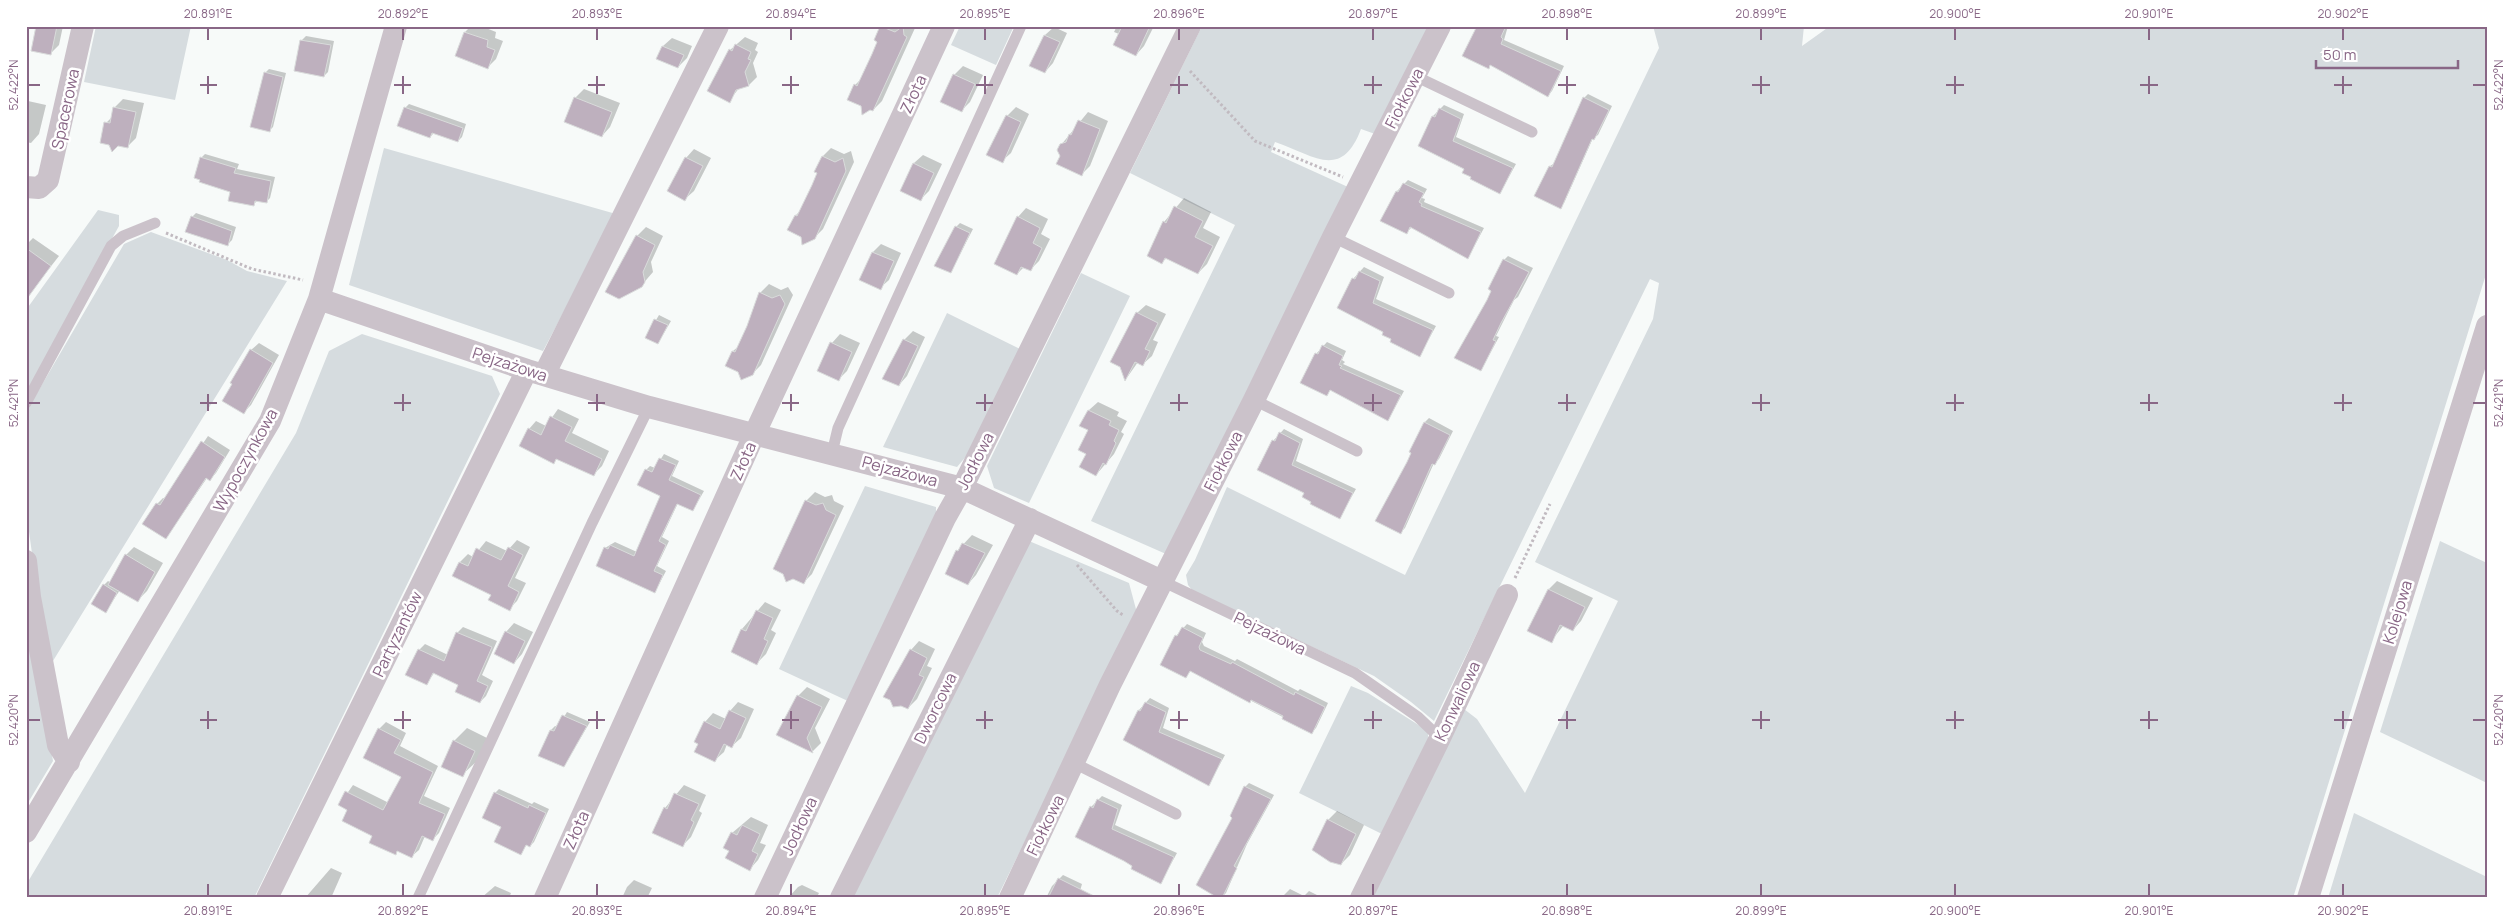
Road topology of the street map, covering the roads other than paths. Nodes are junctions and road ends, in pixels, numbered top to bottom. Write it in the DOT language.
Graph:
graph roads {
  1 [pos="83,26"];
  2 [pos="396,26"];
  3 [pos="718,26"];
  4 [pos="944,26"];
  5 [pos="1021,26"];
  6 [pos="1190,26"];
  7 [pos="1440,26"];
  8 [pos="1415,76"];
  9 [pos="1532,132"];
  10 [pos="32,188"];
  11 [pos="152,225"];
  12 [pos="1333,237"];
  13 [pos="1449,293"];
  14 [pos="319,299"];
  15 [pos="2487,326"];
  16 [pos="535,372"];
  17 [pos="1254,400"];
  18 [pos="26,403"];
  19 [pos="649,407"];
  20 [pos="755,433"];
  21 [pos="1357,451"];
  22 [pos="832,453"];
  23 [pos="962,488"];
  24 [pos="1030,519"];
  25 [pos="26,561"];
  26 [pos="1162,581"];
  27 [pos="1507,595"];
  28 [pos="1440,738"];
  29 [pos="69,762"];
  30 [pos="1074,763"];
  31 [pos="1176,814"];
  32 [pos="26,832"];
  33 [pos="267,898"];
  34 [pos="418,898"];
  35 [pos="545,898"];
  36 [pos="765,898"];
  37 [pos="841,898"];
  38 [pos="1010,898"];
  39 [pos="1361,898"];
  40 [pos="2308,898"];
  1 -- 10 [label="street, Spacerowa"];
  2 -- 14 [label="street, Wypoczynkowa"];
  3 -- 16 [label="street, Partyzantów"];
  4 -- 20 [label="street, Złota"];
  5 -- 22 [label="lane"];
  6 -- 23 [label="street, Jodłowa"];
  7 -- 8 [label="street, Fiołkowa"];
  8 -- 9 [label="lane"];
  8 -- 12 [label="street, Fiołkowa"];
  11 -- 18 [label="lane"];
  12 -- 13 [label="lane"];
  12 -- 17 [label="street, Fiołkowa"];
  14 -- 16 [label="street, Pejzażowa"];
  14 -- 29 [label="street, Wypoczynkowa"];
  15 -- 40 [label="street, Kolejowa"];
  16 -- 19 [label="street, Pejzażowa"];
  16 -- 33 [label="street, Partyzantów"];
  17 -- 21 [label="lane"];
  17 -- 26 [label="street, Fiołkowa"];
  19 -- 20 [label="street, Pejzażowa"];
  19 -- 34 [label="lane"];
  20 -- 22 [label="street, Pejzażowa"];
  20 -- 35 [label="street, Złota"];
  22 -- 23 [label="street, Pejzażowa"];
  23 -- 24 [label="street, Pejzażowa"];
  23 -- 36 [label="street, Jodłowa"];
  24 -- 26 [label="street, Pejzażowa"];
  24 -- 37 [label="street, Dworcowa"];
  25 -- 29 [label="street"];
  26 -- 28 [label="lane, Pejzażowa"];
  26 -- 30 [label="street, Fiołkowa"];
  27 -- 28 [label="street, Konwaliowa"];
  28 -- 39 [label="street, Konwaliowa"];
  29 -- 32 [label="street, Wypoczynkowa"];
  30 -- 31 [label="lane"];
  30 -- 38 [label="street, Fiołkowa"];
}
